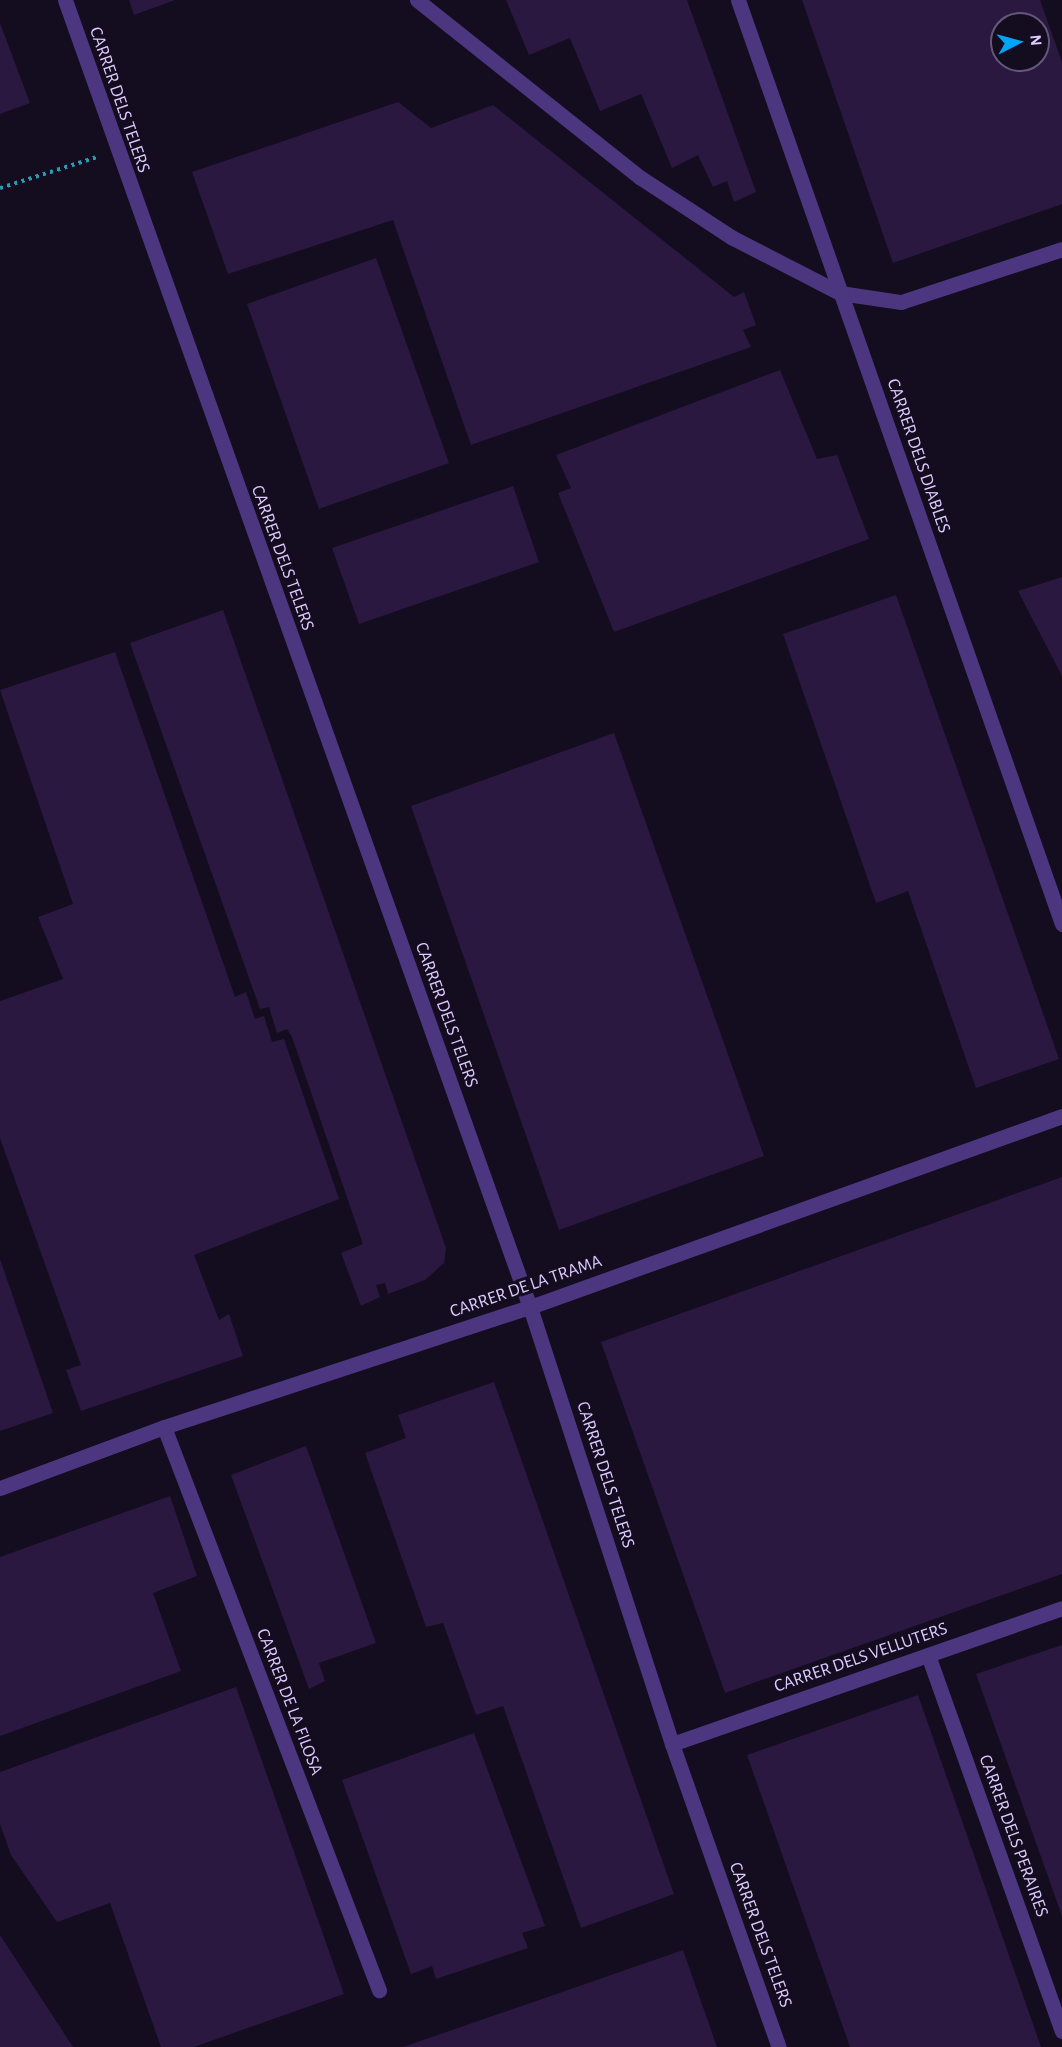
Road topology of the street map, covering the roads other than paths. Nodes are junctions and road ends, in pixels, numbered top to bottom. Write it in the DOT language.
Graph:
graph roads {
  1 [pos="65,0"];
  2 [pos="417,0"];
  3 [pos="738,0"];
  4 [pos="1062,249"];
  5 [pos="840,293"];
  6 [pos="1062,924"];
  7 [pos="1062,1116"];
  8 [pos="530,1307"];
  9 [pos="164,1427"];
  10 [pos="0,1488"];
  11 [pos="1062,1608"];
  12 [pos="928,1655"];
  13 [pos="672,1744"];
  14 [pos="379,1990"];
  15 [pos="1062,2031"];
  16 [pos="779,2047"];
  1 -- 8 [label="street, CARRER DELS TELERS"];
  2 -- 5 [label="street"];
  3 -- 5 [label="street, CARRER DELS DIABLES"];
  4 -- 5 [label="street"];
  5 -- 6 [label="street, CARRER DELS DIABLES"];
  7 -- 8 [label="street, CARRER DE LA TRAMA"];
  8 -- 9 [label="street, CARRER DE LA TRAMA"];
  8 -- 13 [label="street, CARRER DELS TELERS"];
  9 -- 10 [label="street, CARRER DE LA TRAMA"];
  9 -- 14 [label="street, CARRER DE LA FILOSA"];
  11 -- 12 [label="street, CARRER DELS VELLUTERS"];
  12 -- 13 [label="street, CARRER DELS VELLUTERS"];
  12 -- 15 [label="street, CARRER DELS PERAIRES"];
  13 -- 16 [label="street, CARRER DELS TELERS"];
}
